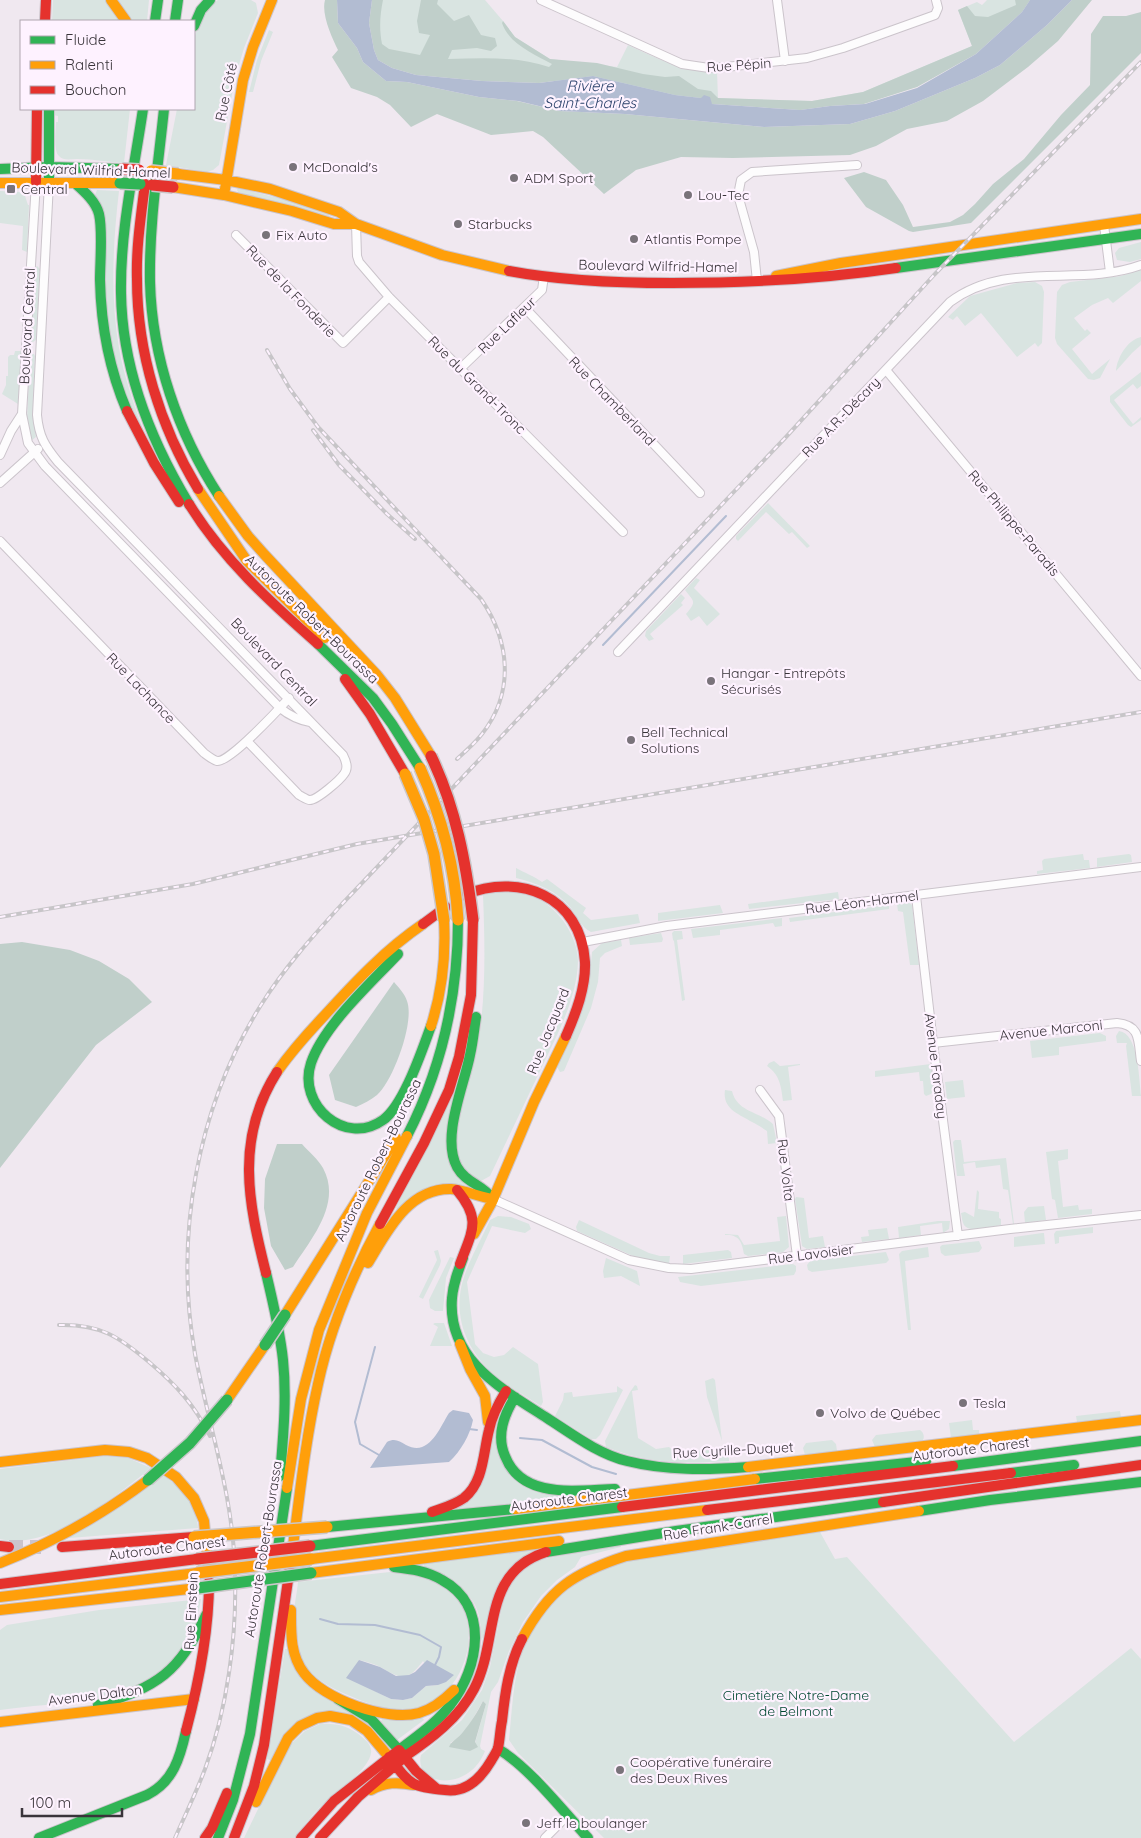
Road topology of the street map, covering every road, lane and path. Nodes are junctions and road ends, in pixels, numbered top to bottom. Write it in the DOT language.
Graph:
graph roads {
  1 [pos="46,0"];
  2 [pos="111,0"];
  3 [pos="158,0"];
  4 [pos="178,0"];
  5 [pos="210,0"];
  6 [pos="272,0"];
  7 [pos="542,0"];
  8 [pos="777,0"];
  9 [pos="937,4"];
  10 [pos="45,20"];
  11 [pos="125,20"];
  12 [pos="155,20"];
  13 [pos="175,20"];
  14 [pos="195,24"];
  15 [pos="785,61"];
  16 [pos="37,110"];
  17 [pos="49,110"];
  18 [pos="135,110"];
  19 [pos="143,110"];
  20 [pos="164,110"];
  21 [pos="172,110"];
  22 [pos="139,137"];
  23 [pos="160,152"];
  24 [pos="857,165"];
  25 [pos="36,167"];
  26 [pos="50,167"];
  27 [pos="0,169"];
  28 [pos="226,180"];
  29 [pos="36,182"];
  30 [pos="0,183"];
  31 [pos="49,183"];
  32 [pos="76,184"];
  33 [pos="144,189"];
  34 [pos="224,195"];
  35 [pos="1141,219"];
  36 [pos="356,224"];
  37 [pos="1104,225"];
  38 [pos="1141,234"];
  39 [pos="236,235"];
  40 [pos="1106,239"];
  41 [pos="31,262"];
  42 [pos="45,263"];
  43 [pos="1141,265"];
  44 [pos="1110,272"];
  45 [pos="544,276"];
  46 [pos="757,281"];
  47 [pos="388,297"];
  48 [pos="525,308"];
  49 [pos="27,348"];
  50 [pos="40,348"];
  51 [pos="461,368"];
  52 [pos="886,370"];
  53 [pos="22,414"];
  54 [pos="44,445"];
  55 [pos="33,451"];
  56 [pos="0,455"];
  57 [pos="0,483"];
  58 [pos="700,493"];
  59 [pos="199,521"];
  60 [pos="221,525"];
  61 [pos="623,532"];
  62 [pos="0,541"];
  63 [pos="167,573"];
  64 [pos="157,582"];
  65 [pos="346,640"];
  66 [pos="618,652"];
  67 [pos="332,657"];
  68 [pos="1141,676"];
  69 [pos="367,692"];
  70 [pos="289,698"];
  71 [pos="280,708"];
  72 [pos="310,722"];
  73 [pos="247,741"];
  74 [pos="1141,867"];
  75 [pos="916,896"];
  76 [pos="476,920"];
  77 [pos="422,924"];
  78 [pos="583,942"];
  79 [pos="933,1043"];
  80 [pos="1141,1061"];
  81 [pos="432,1081"];
  82 [pos="760,1090"];
  83 [pos="458,1190"];
  84 [pos="493,1199"];
  85 [pos="1141,1214"];
  86 [pos="958,1236"];
  87 [pos="797,1256"];
  88 [pos="460,1264"];
  89 [pos="347,1295"];
  90 [pos="460,1344"];
  91 [pos="511,1394"];
  92 [pos="1141,1420"];
  93 [pos="488,1436"];
  94 [pos="1141,1442"];
  95 [pos="1121,1444"];
  96 [pos="1141,1457"];
  97 [pos="0,1462"];
  98 [pos="1141,1465"];
  99 [pos="751,1480"];
  100 [pos="1141,1482"];
  101 [pos="298,1512"];
  102 [pos="756,1518"];
  103 [pos="360,1525"];
  104 [pos="62,1547"];
  105 [pos="0,1562"];
  106 [pos="312,1573"];
  107 [pos="0,1584"];
  108 [pos="271,1593"];
  109 [pos="0,1597"];
  110 [pos="107,1599"];
  111 [pos="209,1607"];
  112 [pos="0,1610"];
  113 [pos="0,1620"];
  114 [pos="469,1672"];
  115 [pos="194,1699"];
  116 [pos="338,1699"];
  117 [pos="67,1714"];
  118 [pos="0,1722"];
  119 [pos="250,1734"];
  120 [pos="498,1749"];
  121 [pos="397,1757"];
  122 [pos="415,1786"];
  123 [pos="440,1791"];
  124 [pos="352,1803"];
  125 [pos="567,1816"];
  126 [pos="39,1838"];
  127 [pos="205,1838"];
  128 [pos="218,1838"];
  129 [pos="236,1838"];
  130 [pos="301,1838"];
  131 [pos="320,1838"];
  132 [pos="545,1838"];
  133 [pos="588,1838"];
  1 -- 10 [label="main road"];
  2 -- 11 [label="main road"];
  3 -- 12 [label="main road"];
  4 -- 13 [label="main road"];
  5 -- 14 [label="main road"];
  6 -- 28 [label="main road, Rue Côté"];
  7 -- 15 [label="street, Rue Pépin"];
  8 -- 15 [label="street"];
  9 -- 15 [label="street, Rue Pépin"];
  16 -- 25 [label="main road, Boulevard Central"];
  17 -- 26 [label="main road, Boulevard Central"];
  18 -- 22 [label="main road"];
  19 -- 22 [label="main road, Autoroute Robert-Bourassa"];
  20 -- 23 [label="main road, Autoroute Robert-Bourassa"];
  21 -- 23 [label="main road"];
  22 -- 59 [label="main road, Autoroute Robert-Bourassa"];
  23 -- 65 [label="main road, Autoroute Robert-Bourassa"];
  24 -- 46 [label="street"];
  25 -- 26 [label="main road, Boulevard Wilfrid-Hamel"];
  25 -- 27 [label="main road, Boulevard Wilfrid-Hamel"];
  25 -- 29 [label="main road, Boulevard Central"];
  26 -- 28 [label="main road, Boulevard Wilfrid-Hamel, bridge"];
  26 -- 31 [label="main road, Boulevard Central"];
  28 -- 34 [label="main road, Rue Côté"];
  28 -- 36 [label="main road, Boulevard Wilfrid-Hamel"];
  29 -- 30 [label="main road, Boulevard Wilfrid-Hamel"];
  29 -- 31 [label="main road, Boulevard Wilfrid-Hamel"];
  29 -- 41 [label="street, Boulevard Central"];
  31 -- 32 [label="main road, Boulevard Wilfrid-Hamel"];
  31 -- 42 [label="street, Boulevard Central"];
  32 -- 33 [label="main road, Boulevard Wilfrid-Hamel, bridge"];
  32 -- 59 [label="main road"];
  33 -- 34 [label="main road, Boulevard Wilfrid-Hamel, bridge"];
  33 -- 60 [label="main road"];
  34 -- 36 [label="main road, Boulevard Wilfrid-Hamel"];
  35 -- 37 [label="main road, Boulevard Wilfrid-Hamel"];
  36 -- 45 [label="main road, Boulevard Wilfrid-Hamel"];
  36 -- 47 [label="street, Rue du Grand-Tronc"];
  37 -- 40 [label="street"];
  37 -- 46 [label="main road, Boulevard Wilfrid-Hamel"];
  38 -- 40 [label="main road, Boulevard Wilfrid-Hamel"];
  39 -- 47 [label="street, Rue de la Fonderie"];
  40 -- 44 [label="street"];
  40 -- 46 [label="main road, Boulevard Wilfrid-Hamel"];
  41 -- 42 [label="street"];
  41 -- 49 [label="street, Boulevard Central"];
  42 -- 50 [label="street, Boulevard Central"];
  43 -- 44 [label="street, Rue A.R.-Décary"];
  44 -- 52 [label="street, Rue A.R.-Décary"];
  45 -- 46 [label="main road, Boulevard Wilfrid-Hamel"];
  45 -- 48 [label="street, Rue Lafleur"];
  47 -- 51 [label="street, Rue du Grand-Tronc"];
  48 -- 51 [label="street, Rue Lafleur"];
  48 -- 58 [label="street, Rue Chamberland"];
  49 -- 50 [label="street"];
  49 -- 53 [label="street, Boulevard Central"];
  50 -- 54 [label="street, Boulevard Central"];
  51 -- 61 [label="street, Rue du Grand-Tronc"];
  52 -- 66 [label="street, Rue A.R.-Décary"];
  52 -- 68 [label="street, Rue Philippe-Paradis"];
  53 -- 55 [label="street, Boulevard Central"];
  53 -- 56 [label="street"];
  54 -- 55 [label="street"];
  54 -- 63 [label="street, Boulevard Central"];
  55 -- 57 [label="street"];
  55 -- 64 [label="street, Boulevard Central"];
  59 -- 67 [label="main road, Autoroute Robert-Bourassa"];
  60 -- 65 [label="main road"];
  60 -- 69 [label="main road"];
  62 -- 73 [label="street, Rue Lachance"];
  63 -- 64 [label="street"];
  63 -- 70 [label="street, Boulevard Central"];
  64 -- 71 [label="street, Boulevard Central"];
  65 -- 76 [label="main road, Autoroute Robert-Bourassa, bridge"];
  67 -- 69 [label="main road, Autoroute Robert-Bourassa"];
  67 -- 77 [label="main road, bridge"];
  69 -- 81 [label="main road, Autoroute Robert-Bourassa, bridge"];
  70 -- 71 [label="street, Rue Lachance"];
  70 -- 72 [label="street, Boulevard Central"];
  71 -- 72 [label="street, Boulevard Central"];
  71 -- 73 [label="street, Rue Lachance"];
  72 -- 73 [label="street"];
  74 -- 75 [label="street, Rue Léon-Harmel"];
  75 -- 78 [label="street, Rue Léon-Harmel"];
  75 -- 79 [label="street, Avenue Faraday"];
  76 -- 84 [label="main road"];
  76 -- 89 [label="main road, Autoroute Robert-Bourassa"];
  77 -- 78 [label="main road, Rue Jacquard"];
  77 -- 108 [label="main road, Rue Jacquard"];
  78 -- 84 [label="main road, Rue Jacquard"];
  79 -- 80 [label="street, Avenue Marconi"];
  79 -- 86 [label="street, Avenue Faraday"];
  81 -- 105 [label="main road, bridge"];
  81 -- 108 [label="main road, Autoroute Robert-Bourassa"];
  82 -- 87 [label="street, Rue Volta"];
  83 -- 84 [label="main road"];
  83 -- 88 [label="main road"];
  83 -- 89 [label="main road"];
  84 -- 87 [label="street, Rue Lavoisier"];
  84 -- 88 [label="main road, Rue Cyrille-Duquet"];
  85 -- 86 [label="street, Rue Lavoisier"];
  86 -- 87 [label="street, Rue Lavoisier"];
  88 -- 90 [label="main road, Rue Cyrille-Duquet"];
  89 -- 101 [label="main road, Autoroute Robert-Bourassa"];
  90 -- 91 [label="main road, Rue Cyrille-Duquet"];
  90 -- 93 [label="main road"];
  91 -- 92 [label="main road, Rue Cyrille-Duquet"];
  91 -- 93 [label="main road"];
  91 -- 99 [label="main road"];
  93 -- 103 [label="main road"];
  94 -- 95 [label="main road, Autoroute Charest"];
  95 -- 99 [label="main road"];
  95 -- 107 [label="main road, Autoroute Charest, bridge"];
  96 -- 109 [label="main road, Autoroute Charest, bridge"];
  97 -- 111 [label="main road, Rue Einstein"];
  98 -- 102 [label="main road"];
  99 -- 103 [label="main road"];
  100 -- 120 [label="main road, Rue Frank-Carrel"];
  101 -- 116 [label="main road"];
  101 -- 129 [label="main road, Autoroute Robert-Bourassa"];
  102 -- 106 [label="main road"];
  102 -- 121 [label="main road"];
  103 -- 104 [label="main road, bridge"];
  106 -- 110 [label="main road, bridge"];
  106 -- 114 [label="main road"];
  108 -- 119 [label="main road, Autoroute Robert-Bourassa"];
  110 -- 112 [label="main road"];
  110 -- 113 [label="main road"];
  111 -- 115 [label="main road, Rue Einstein"];
  111 -- 117 [label="main road"];
  114 -- 116 [label="main road"];
  114 -- 121 [label="main road"];
  115 -- 117 [label="main road, Avenue Dalton"];
  115 -- 126 [label="main road, Rue Einstein"];
  116 -- 121 [label="main road"];
  117 -- 118 [label="main road, Avenue Dalton"];
  119 -- 127 [label="main road"];
  119 -- 128 [label="main road, Autoroute Robert-Bourassa"];
  120 -- 123 [label="main road, Rue Frank-Carrel"];
  120 -- 125 [label="main road"];
  121 -- 122 [label="main road"];
  121 -- 123 [label="main road"];
  121 -- 124 [label="main road"];
  121 -- 129 [label="main road"];
  121 -- 130 [label="main road"];
  122 -- 123 [label="main road, Rue Frank-Carrel"];
  122 -- 124 [label="main road, Rue Frank-Carrel"];
  124 -- 131 [label="main road"];
  125 -- 132 [label="street"];
  125 -- 133 [label="main road"];
}
